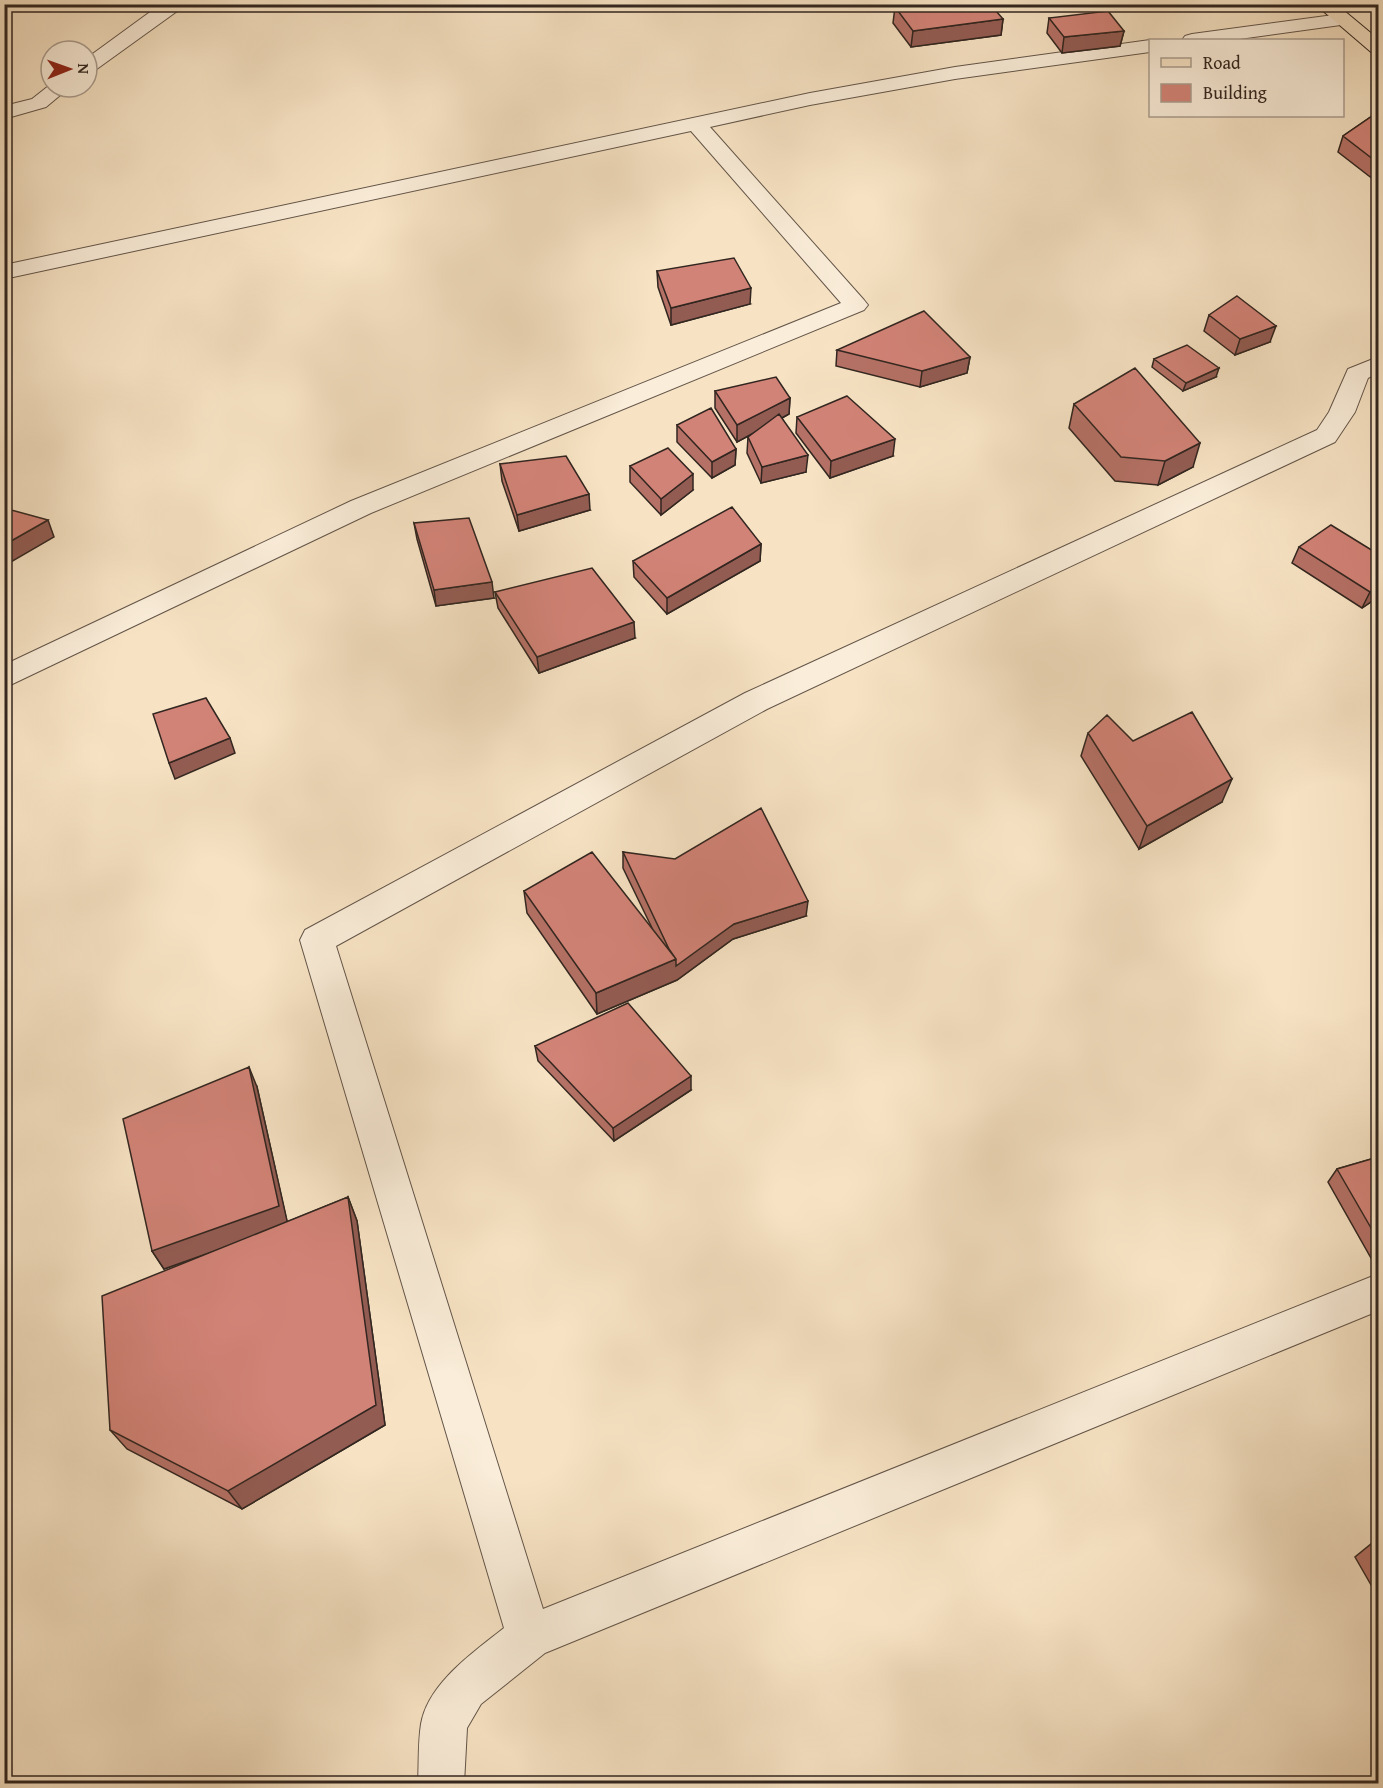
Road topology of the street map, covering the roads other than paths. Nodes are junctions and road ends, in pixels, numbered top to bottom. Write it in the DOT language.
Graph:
graph roads {
  1 [pos="178,4"];
  2 [pos="1324,4"];
  3 [pos="1341,20"];
  4 [pos="1199,39"];
  5 [pos="1149,46"];
  6 [pos="1378,48"];
  7 [pos="99,58"];
  8 [pos="44,99"];
  9 [pos="4,113"];
  10 [pos="695,123"];
  11 [pos="4,272"];
  12 [pos="1378,364"];
  13 [pos="4,678"];
  14 [pos="1378,1292"];
  15 [pos="529,1637"];
  16 [pos="441,1784"];
  1 -- 7 [label="street"];
  2 -- 3 [label="main road"];
  3 -- 4 [label="street"];
  3 -- 6 [label="main road"];
  5 -- 10 [label="street"];
  8 -- 9 [label="street"];
  10 -- 11 [label="street"];
  10 -- 13 [label="street"];
  12 -- 15 [label="street"];
  14 -- 15 [label="street"];
  15 -- 16 [label="street"];
}
